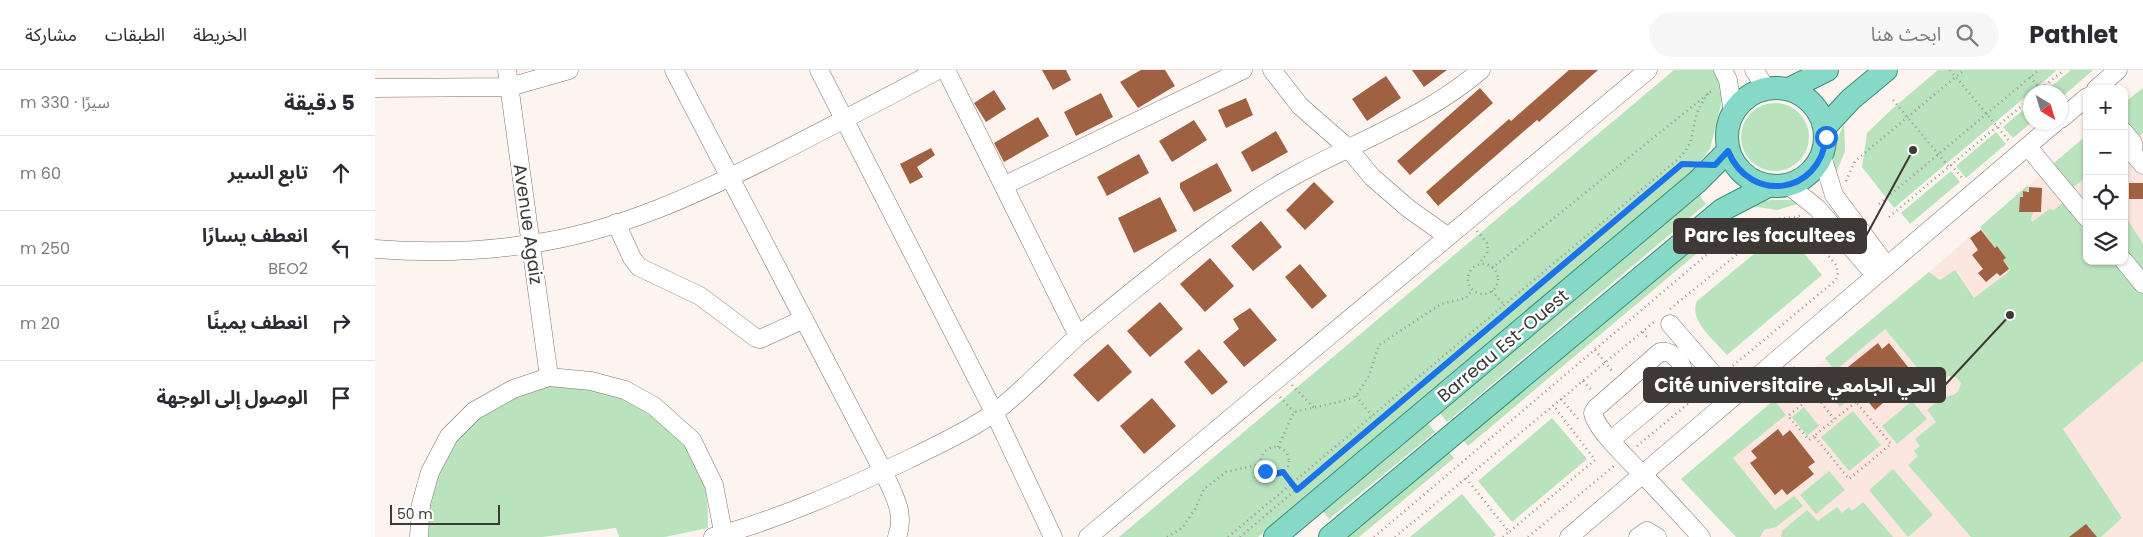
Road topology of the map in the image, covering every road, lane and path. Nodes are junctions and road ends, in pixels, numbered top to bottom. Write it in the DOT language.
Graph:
graph roads {
  1 [pos="569,70"];
  2 [pos="674,70"];
  3 [pos="819,70"];
  4 [pos="938,70"];
  5 [pos="946,70"];
  6 [pos="1243,70"];
  7 [pos="1272,70"];
  8 [pos="1481,70"];
  9 [pos="1648,70"];
  10 [pos="1723,70"];
  11 [pos="1754,70"];
  12 [pos="1827,70"];
  13 [pos="1886,70"];
  14 [pos="1950,70"];
  15 [pos="1964,70"];
  16 [pos="2039,70"];
  17 [pos="2064,70"];
  18 [pos="2118,70"];
  19 [pos="1956,77"];
  20 [pos="508,78"];
  21 [pos="2031,78"];
  22 [pos="2037,85"];
  23 [pos="2048,85"];
  24 [pos="2101,85"];
  25 [pos="375,88"];
  26 [pos="1766,88"];
  27 [pos="1789,89"];
  28 [pos="1893,100"];
  29 [pos="2083,102"];
  30 [pos="2023,105"];
  31 [pos="1733,113"];
  32 [pos="1987,114"];
  33 [pos="2068,114"];
  34 [pos="1907,118"];
  35 [pos="845,120"];
  36 [pos="1997,126"];
  37 [pos="1825,127"];
  38 [pos="2043,130"];
  39 [pos="2128,137"];
  40 [pos="2019,145"];
  41 [pos="1348,148"];
  42 [pos="1939,154"];
  43 [pos="1822,156"];
  44 [pos="2133,157"];
  45 [pos="1721,158"];
  46 [pos="1950,166"];
  47 [pos="1852,171"];
  48 [pos="731,178"];
  49 [pos="1965,182"];
  50 [pos="1005,185"];
  51 [pos="1778,186"];
  52 [pos="1879,204"];
  53 [pos="1817,208"];
  54 [pos="2083,214"];
  55 [pos="1889,217"];
  56 [pos="1771,219"];
  57 [pos="1467,220"];
  58 [pos="616,223"];
  59 [pos="1447,236"];
  60 [pos="531,244"];
  61 [pos="375,249"];
  62 [pos="1478,265"];
  63 [pos="2127,265"];
  64 [pos="1492,268"];
  65 [pos="1881,271"];
  66 [pos="2143,284"];
  67 [pos="1472,290"];
  68 [pos="1492,291"];
  69 [pos="1504,305"];
  70 [pos="1664,319"];
  71 [pos="804,320"];
  72 [pos="1078,336"];
  73 [pos="1595,350"];
  74 [pos="1605,362"];
  75 [pos="549,377"];
  76 [pos="1276,380"];
  77 [pos="1623,384"];
  78 [pos="1809,388"];
  79 [pos="1814,394"];
  80 [pos="1356,396"];
  81 [pos="1733,396"];
  82 [pos="1856,402"];
  83 [pos="1553,405"];
  84 [pos="1314,408"];
  85 [pos="994,412"];
  86 [pos="1294,412"];
  87 [pos="1372,416"];
  88 [pos="1834,419"];
  89 [pos="1814,436"];
  90 [pos="1611,440"];
  91 [pos="1278,447"];
  92 [pos="1261,464"];
  93 [pos="883,472"];
  94 [pos="1283,472"];
  95 [pos="1642,474"];
  96 [pos="1466,478"];
  97 [pos="1293,483"];
  98 [pos="1297,490"];
  99 [pos="1509,532"];
  100 [pos="1579,534"];
  101 [pos="720,536"];
  102 [pos="419,537"];
  103 [pos="897,537"];
  104 [pos="1053,537"];
  105 [pos="1088,537"];
  106 [pos="1167,537"];
  107 [pos="1229,537"];
  108 [pos="1240,537"];
  109 [pos="1275,537"];
  110 [pos="1330,537"];
  111 [pos="1374,537"];
  112 [pos="1395,537"];
  113 [pos="1503,537"];
  114 [pos="1638,537"];
  115 [pos="1657,537"];
  116 [pos="1701,537"];
  1 -- 20 [label="street"];
  2 -- 48 [label="street"];
  3 -- 35 [label="street"];
  4 -- 35 [label="street"];
  5 -- 50 [label="street"];
  6 -- 50 [label="street"];
  7 -- 41 [label="street"];
  8 -- 41 [label="street"];
  9 -- 57 [label="street"];
  10 -- 31 [label="street"];
  11 -- 26 [label="street"];
  12 -- 27 [label="main road"];
  13 -- 37 [label="main road"];
  14 -- 19 [label="path"];
  15 -- 19 [label="path"];
  16 -- 21 [label="path"];
  17 -- 23 [label="path"];
  18 -- 24 [label="street"];
  19 -- 32 [label="path"];
  19 -- 34 [label="path"];
  20 -- 25 [label="street"];
  20 -- 60 [label="street, Avenue Agaiz"];
  21 -- 22 [label="path"];
  21 -- 32 [label="path"];
  26 -- 27 [label="main road"];
  26 -- 31 [label="main road"];
  27 -- 37 [label="main road"];
  28 -- 34 [label="path"];
  29 -- 33 [label="street"];
  30 -- 36 [label="path"];
  31 -- 45 [label="main road"];
  32 -- 36 [label="path"];
  32 -- 42 [label="path"];
  34 -- 42 [label="path"];
  34 -- 47 [label="path"];
  35 -- 48 [label="street"];
  35 -- 85 [label="street"];
  36 -- 40 [label="path"];
  36 -- 46 [label="path"];
  37 -- 43 [label="main road"];
  38 -- 40 [label="street"];
  39 -- 44 [label="street"];
  40 -- 54 [label="street"];
  40 -- 65 [label="street"];
  41 -- 59 [label="street"];
  41 -- 72 [label="street"];
  42 -- 46 [label="path"];
  42 -- 52 [label="path"];
  43 -- 51 [label="main road"];
  43 -- 65 [label="street"];
  45 -- 51 [label="main road"];
  45 -- 98 [label="path"];
  45 -- 109 [label="main road, Barreau Est-Ouest"];
  46 -- 49 [label="path"];
  46 -- 55 [label="path"];
  48 -- 58 [label="street"];
  48 -- 71 [label="street"];
  50 -- 72 [label="street"];
  51 -- 53 [label="street"];
  51 -- 110 [label="main road, Barreau Est-Ouest"];
  53 -- 56 [label="path"];
  53 -- 65 [label="street"];
  56 -- 70 [label="path"];
  56 -- 73 [label="path"];
  57 -- 59 [label="street"];
  57 -- 62 [label="path"];
  58 -- 60 [label="street"];
  58 -- 71 [label="street"];
  59 -- 76 [label="street"];
  60 -- 61 [label="street"];
  60 -- 75 [label="street, Avenue Agaiz"];
  62 -- 64 [label="path"];
  62 -- 67 [label="path"];
  63 -- 66 [label="street"];
  64 -- 68 [label="path"];
  64 -- 69 [label="path"];
  65 -- 81 [label="street"];
  67 -- 68 [label="path"];
  67 -- 80 [label="path"];
  68 -- 69 [label="path"];
  69 -- 87 [label="path"];
  70 -- 74 [label="path"];
  70 -- 81 [label="street"];
  71 -- 93 [label="street"];
  72 -- 85 [label="street"];
  73 -- 74 [label="path"];
  73 -- 111 [label="path"];
  74 -- 77 [label="path"];
  74 -- 83 [label="path"];
  75 -- 101 [label="street"];
  75 -- 102 [label="street"];
  76 -- 84 [label="path"];
  76 -- 86 [label="path"];
  76 -- 105 [label="street"];
  77 -- 90 [label="street"];
  77 -- 90 [label="street"];
  78 -- 79 [label="path"];
  79 -- 82 [label="path"];
  79 -- 88 [label="path"];
  79 -- 89 [label="path"];
  80 -- 84 [label="path"];
  80 -- 87 [label="path"];
  81 -- 95 [label="street"];
  82 -- 88 [label="path"];
  82 -- 89 [label="path"];
  83 -- 96 [label="path"];
  83 -- 99 [label="path"];
  84 -- 86 [label="path"];
  85 -- 93 [label="street"];
  85 -- 104 [label="street"];
  86 -- 91 [label="path"];
  87 -- 97 [label="path"];
  88 -- 89 [label="path"];
  90 -- 95 [label="street"];
  91 -- 92 [label="path"];
  91 -- 94 [label="path"];
  92 -- 94 [label="path"];
  92 -- 106 [label="path"];
  93 -- 101 [label="street"];
  93 -- 103 [label="street"];
  94 -- 97 [label="path"];
  95 -- 100 [label="street"];
  95 -- 116 [label="street"];
  96 -- 99 [label="path"];
  96 -- 112 [label="path"];
  97 -- 98 [label="path"];
  97 -- 107 [label="path"];
  98 -- 108 [label="path"];
  99 -- 113 [label="path"];
  114 -- 115 [label="street"];
}
